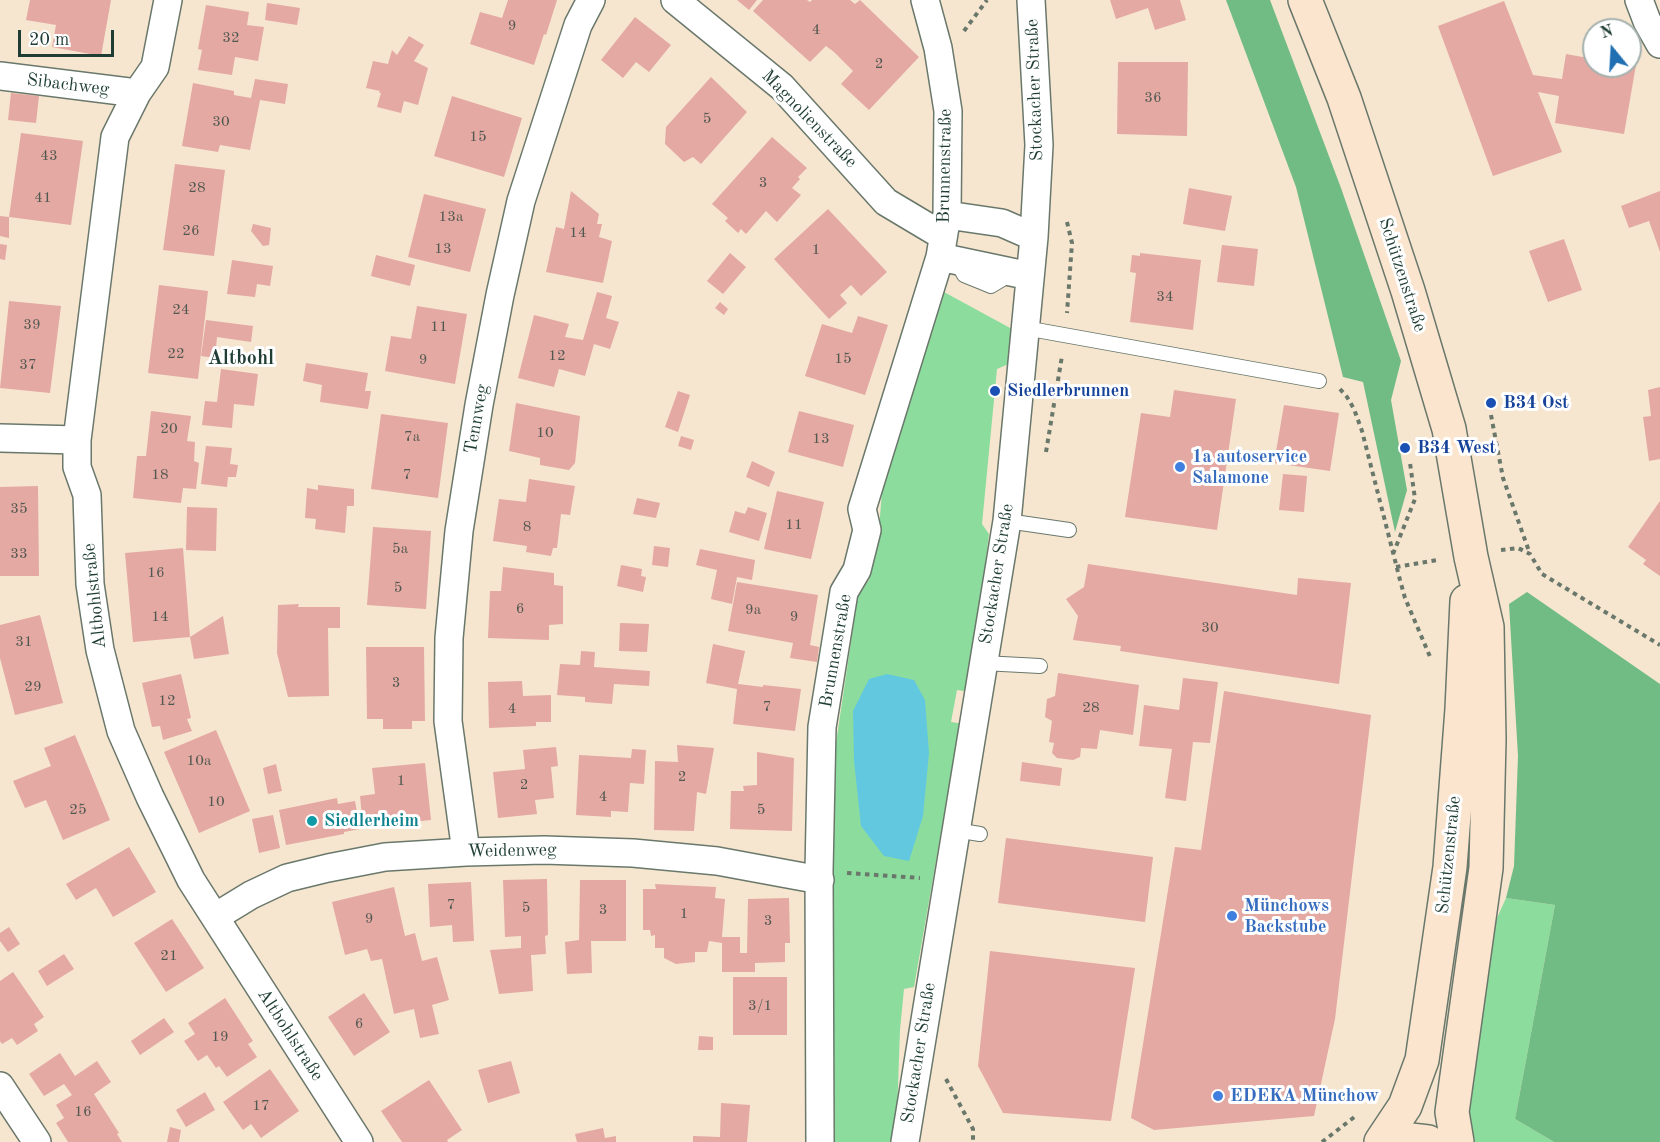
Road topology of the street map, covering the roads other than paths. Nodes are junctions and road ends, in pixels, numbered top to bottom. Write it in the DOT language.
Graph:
graph roads {
  1 [pos="168,0"];
  2 [pos="591,0"];
  3 [pos="675,0"];
  4 [pos="925,0"];
  5 [pos="1031,0"];
  6 [pos="1305,0"];
  7 [pos="1639,0"];
  8 [pos="1660,44"];
  9 [pos="0,76"];
  10 [pos="137,93"];
  11 [pos="1034,237"];
  12 [pos="946,242"];
  13 [pos="1022,274"];
  14 [pos="1025,328"];
  15 [pos="1319,381"];
  16 [pos="0,438"];
  17 [pos="77,440"];
  18 [pos="1007,521"];
  19 [pos="1069,530"];
  20 [pos="1484,554"];
  21 [pos="983,663"];
  22 [pos="1040,666"];
  23 [pos="466,852"];
  24 [pos="820,875"];
  25 [pos="215,917"];
  26 [pos="0,1086"];
  27 [pos="37,1142"];
  28 [pos="359,1142"];
  29 [pos="820,1142"];
  30 [pos="905,1142"];
  31 [pos="1382,1142"];
  32 [pos="1428,1142"];
  33 [pos="1457,1142"];
  1 -- 10 [label="street, Altbohlstraße"];
  2 -- 23 [label="street, Tennweg"];
  3 -- 12 [label="street, Magnolienstraße"];
  4 -- 12 [label="street, Brunnenstraße"];
  5 -- 11 [label="street, Stockacher Straße"];
  6 -- 20 [label="main road, Schützenstraße"];
  7 -- 8 [label="street"];
  9 -- 10 [label="street, Sibachweg"];
  10 -- 17 [label="street, Altbohlstraße"];
  11 -- 12 [label="street"];
  11 -- 13 [label="street, Stockacher Straße"];
  12 -- 13 [label="street"];
  12 -- 24 [label="street, Brunnenstraße"];
  13 -- 14 [label="street, Stockacher Straße"];
  14 -- 15 [label="lane"];
  14 -- 18 [label="street, Stockacher Straße"];
  16 -- 17 [label="street"];
  17 -- 25 [label="street, Altbohlstraße"];
  18 -- 19 [label="lane"];
  18 -- 21 [label="street, Stockacher Straße"];
  20 -- 31 [label="main road, Schützenstraße"];
  20 -- 33 [label="main road, Schützenstraße"];
  21 -- 22 [label="lane"];
  21 -- 30 [label="street, Stockacher Straße"];
  23 -- 24 [label="street, Weidenweg"];
  23 -- 25 [label="street, Weidenweg"];
  24 -- 29 [label="street, Brunnenstraße"];
  25 -- 28 [label="street, Altbohlstraße"];
  26 -- 27 [label="street"];
  31 -- 32 [label="main road"];
}
